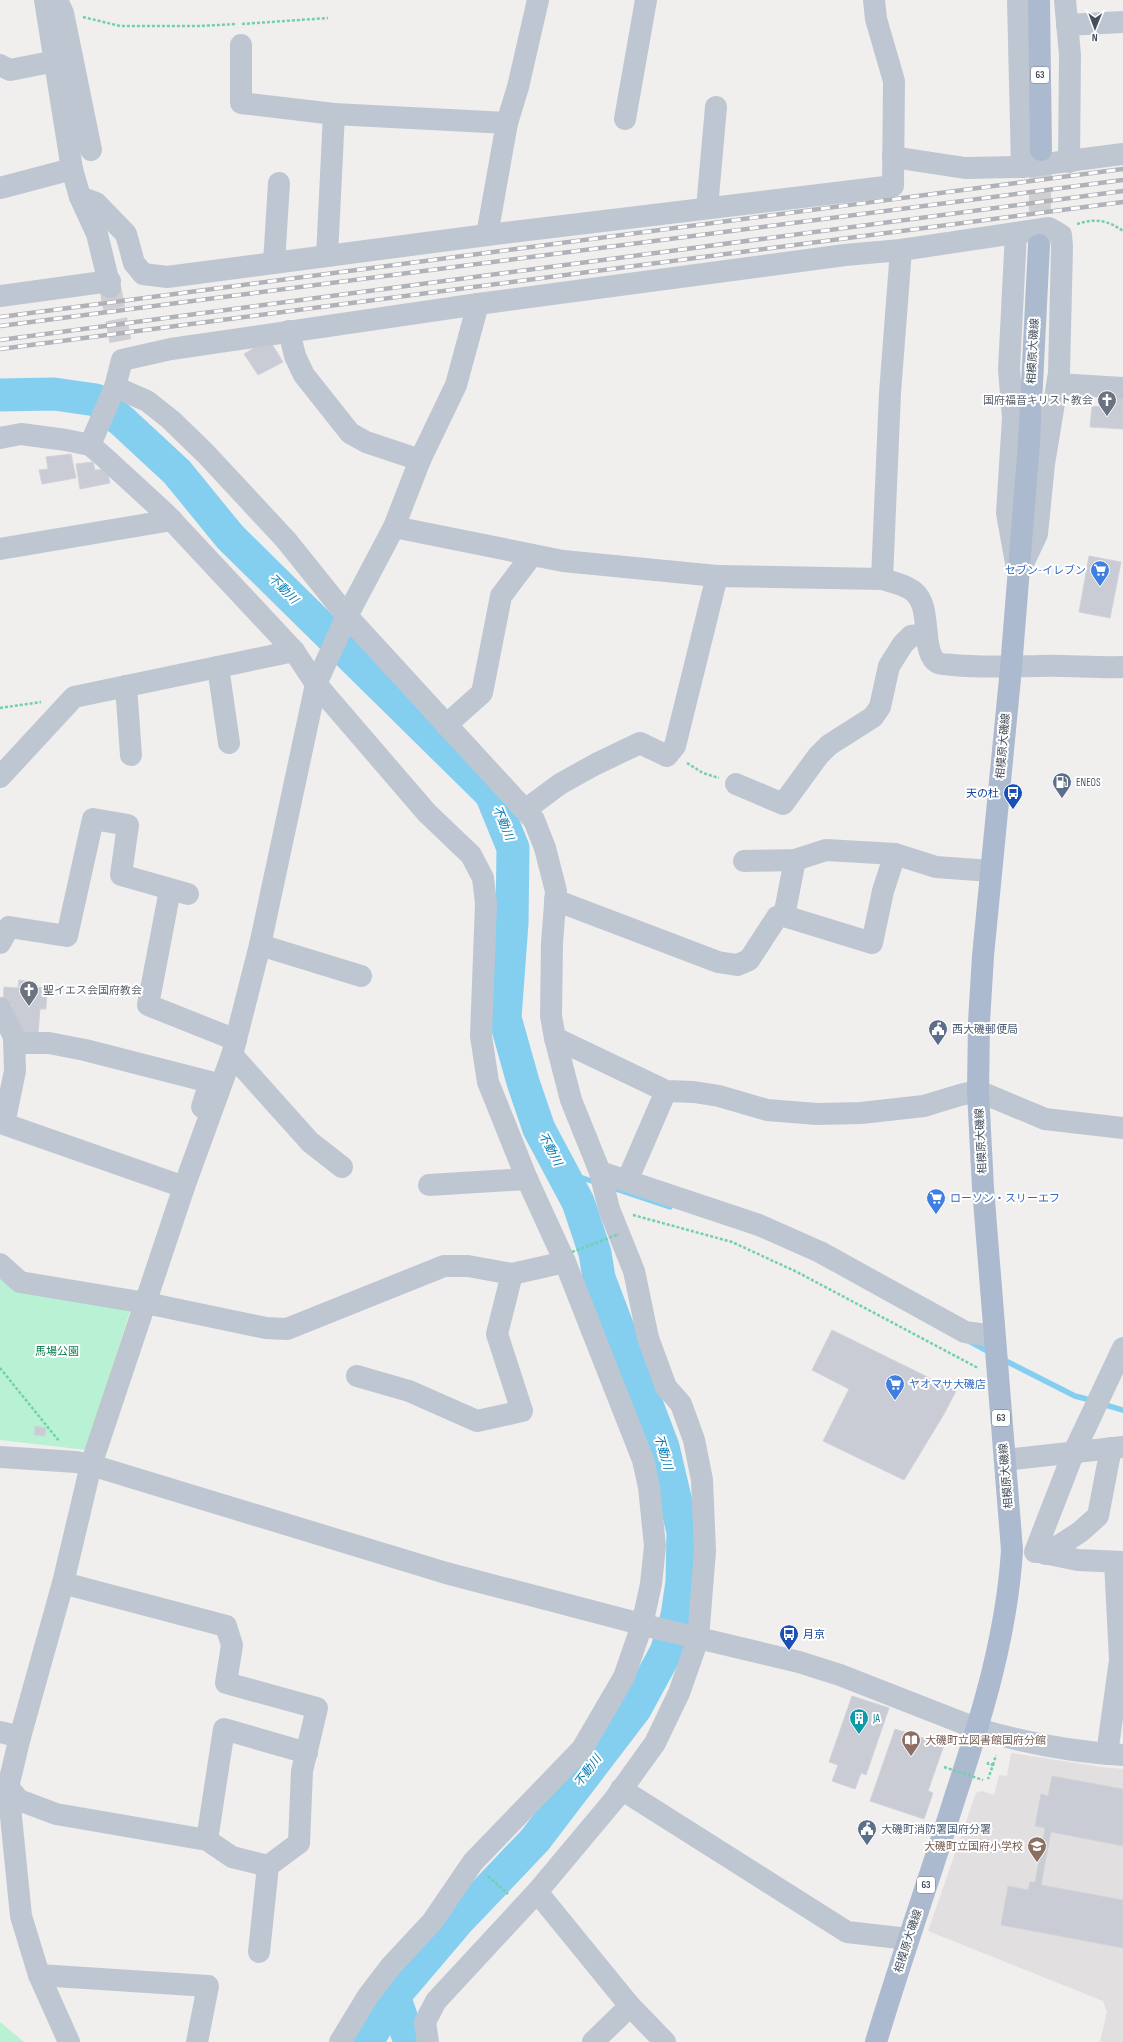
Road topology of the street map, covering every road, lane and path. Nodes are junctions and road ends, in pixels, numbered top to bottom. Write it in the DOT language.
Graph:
graph roads {
  1 [pos="45,0"];
  2 [pos="646,0"];
  3 [pos="874,0"];
  4 [pos="1018,0"];
  5 [pos="1039,0"];
  6 [pos="1065,0"];
  7 [pos="60,6"];
  8 [pos="537,9"];
  9 [pos="328,18"];
  10 [pos="1123,22"];
  11 [pos="1067,25"];
  12 [pos="241,44"];
  13 [pos="56,61"];
  14 [pos="0,65"];
  15 [pos="716,107"];
  16 [pos="334,114"];
  17 [pos="625,119"];
  18 [pos="506,123"];
  19 [pos="92,150"];
  20 [pos="1041,150"];
  21 [pos="1123,154"];
  22 [pos="893,157"];
  23 [pos="1069,162"];
  24 [pos="1022,167"];
  25 [pos="72,169"];
  26 [pos="279,183"];
  27 [pos="0,188"];
  28 [pos="80,197"];
  29 [pos="707,208"];
  30 [pos="1123,231"];
  31 [pos="1016,232"];
  32 [pos="1061,234"];
  33 [pos="487,235"];
  34 [pos="1039,245"];
  35 [pos="901,250"];
  36 [pos="327,256"];
  37 [pos="274,263"];
  38 [pos="0,296"];
  39 [pos="478,304"];
  40 [pos="289,331"];
  41 [pos="1058,384"];
  42 [pos="115,387"];
  43 [pos="1123,388"];
  44 [pos="0,438"];
  45 [pos="90,445"];
  46 [pos="420,460"];
  47 [pos="172,520"];
  48 [pos="394,527"];
  49 [pos="0,549"];
  50 [pos="532,555"];
  51 [pos="1018,574"];
  52 [pos="717,576"];
  53 [pos="882,579"];
  54 [pos="347,616"];
  55 [pos="927,634"];
  56 [pos="294,651"];
  57 [pos="218,667"];
  58 [pos="1123,667"];
  59 [pos="1011,668"];
  60 [pos="316,684"];
  61 [pos="126,686"];
  62 [pos="44,702"];
  63 [pos="0,708"];
  64 [pos="446,725"];
  65 [pos="229,742"];
  66 [pos="676,752"];
  67 [pos="132,754"];
  68 [pos="0,777"];
  69 [pos="736,784"];
  70 [pos="525,810"];
  71 [pos="895,854"];
  72 [pos="796,860"];
  73 [pos="744,861"];
  74 [pos="991,871"];
  75 [pos="556,900"];
  76 [pos="784,916"];
  77 [pos="0,943"];
  78 [pos="260,945"];
  79 [pos="361,976"];
  80 [pos="0,1008"];
  81 [pos="555,1038"];
  82 [pos="234,1047"];
  83 [pos="9,1054"];
  84 [pos="666,1090"];
  85 [pos="978,1091"];
  86 [pos="1123,1128"];
  87 [pos="2,1129"];
  88 [pos="205,1131"];
  89 [pos="342,1167"];
  90 [pos="600,1172"];
  91 [pos="527,1179"];
  92 [pos="627,1181"];
  93 [pos="429,1185"];
  94 [pos="184,1187"];
  95 [pos="609,1209"];
  96 [pos="619,1234"];
  97 [pos="568,1257"];
  98 [pos="0,1264"];
  99 [pos="512,1274"];
  100 [pos="146,1303"];
  101 [pos="994,1336"];
  102 [pos="1123,1348"];
  103 [pos="0,1368"];
  104 [pos="997,1375"];
  105 [pos="357,1376"];
  106 [pos="1117,1448"];
  107 [pos="1073,1454"];
  108 [pos="0,1457"];
  109 [pos="1004,1460"];
  110 [pos="84,1463"];
  111 [pos="1012,1550"];
  112 [pos="1041,1553"];
  113 [pos="1119,1562"];
  114 [pos="63,1583"];
  115 [pos="649,1626"];
  116 [pos="695,1638"];
  117 [pos="978,1729"];
  118 [pos="10,1735"];
  119 [pos="998,1749"];
  120 [pos="307,1753"];
  121 [pos="1115,1754"];
  122 [pos="993,1765"];
  123 [pos="944,1767"];
  124 [pos="987,1769"];
  125 [pos="985,1774"];
  126 [pos="988,1779"];
  127 [pos="8,1787"];
  128 [pos="622,1789"];
  129 [pos="207,1840"];
  130 [pos="473,1862"];
  131 [pos="268,1866"];
  132 [pos="537,1892"];
  133 [pos="521,1907"];
  134 [pos="908,1939"];
  135 [pos="259,1952"];
  136 [pos="39,1974"];
  137 [pos="630,2006"];
  138 [pos="69,2042"];
  139 [pos="198,2042"];
  140 [pos="340,2042"];
  141 [pos="428,2042"];
  142 [pos="593,2042"];
  143 [pos="665,2042"];
  144 [pos="876,2042"];
  1 -- 13 [label="street"];
  2 -- 17 [label="street"];
  3 -- 22 [label="street"];
  4 -- 24 [label="street"];
  5 -- 20 [label="main road, 63"];
  6 -- 11 [label="street"];
  7 -- 9 [label="path"];
  7 -- 19 [label="street"];
  8 -- 18 [label="street"];
  10 -- 11 [label="street"];
  11 -- 23 [label="street"];
  12 -- 16 [label="street"];
  13 -- 14 [label="street"];
  13 -- 25 [label="street"];
  15 -- 29 [label="street"];
  16 -- 18 [label="street"];
  16 -- 36 [label="street"];
  18 -- 33 [label="street"];
  21 -- 23 [label="street"];
  22 -- 24 [label="street"];
  22 -- 29 [label="street"];
  23 -- 24 [label="street"];
  25 -- 27 [label="street"];
  25 -- 28 [label="street"];
  26 -- 37 [label="street"];
  28 -- 37 [label="street"];
  28 -- 38 [label="street"];
  29 -- 33 [label="street"];
  30 -- 32 [label="path"];
  31 -- 32 [label="street"];
  31 -- 35 [label="street"];
  31 -- 51 [label="street"];
  32 -- 41 [label="street"];
  33 -- 36 [label="street"];
  34 -- 51 [label="main road, 相模原大磯線 / 63"];
  35 -- 39 [label="street"];
  35 -- 53 [label="street"];
  36 -- 37 [label="street"];
  39 -- 40 [label="street"];
  39 -- 46 [label="street"];
  40 -- 42 [label="street"];
  40 -- 46 [label="street"];
  41 -- 43 [label="street"];
  41 -- 51 [label="street"];
  42 -- 45 [label="street"];
  42 -- 54 [label="street"];
  44 -- 45 [label="street"];
  45 -- 47 [label="street"];
  46 -- 48 [label="street"];
  47 -- 49 [label="street"];
  47 -- 56 [label="street"];
  48 -- 50 [label="street"];
  48 -- 54 [label="street"];
  50 -- 52 [label="street"];
  50 -- 64 [label="street"];
  51 -- 59 [label="main road, 相模原大磯線 / 63"];
  52 -- 53 [label="street"];
  52 -- 66 [label="street"];
  53 -- 55 [label="street"];
  54 -- 60 [label="street"];
  54 -- 64 [label="street"];
  55 -- 59 [label="street"];
  55 -- 69 [label="street"];
  56 -- 57 [label="street"];
  56 -- 60 [label="street"];
  57 -- 61 [label="street"];
  57 -- 65 [label="street"];
  58 -- 59 [label="street"];
  59 -- 74 [label="main road, 相模原大磯線 / 63"];
  60 -- 78 [label="street"];
  60 -- 91 [label="street"];
  61 -- 67 [label="street"];
  61 -- 68 [label="street"];
  62 -- 63 [label="path"];
  64 -- 70 [label="street"];
  66 -- 69 [label="path"];
  66 -- 70 [label="street"];
  70 -- 75 [label="street"];
  71 -- 72 [label="street"];
  71 -- 74 [label="street"];
  71 -- 76 [label="street"];
  72 -- 73 [label="street"];
  72 -- 76 [label="street"];
  74 -- 85 [label="main road, 相模原大磯線 / 63"];
  75 -- 76 [label="street"];
  75 -- 81 [label="street"];
  77 -- 82 [label="street"];
  78 -- 79 [label="street"];
  78 -- 82 [label="street"];
  80 -- 83 [label="street"];
  81 -- 84 [label="street"];
  81 -- 90 [label="street"];
  82 -- 88 [label="street"];
  82 -- 89 [label="street"];
  83 -- 87 [label="street"];
  83 -- 88 [label="street"];
  84 -- 85 [label="street"];
  84 -- 92 [label="street"];
  85 -- 86 [label="street"];
  85 -- 101 [label="main road, 相模原大磯線 / 63"];
  87 -- 94 [label="street"];
  88 -- 94 [label="street"];
  90 -- 92 [label="street"];
  90 -- 95 [label="street"];
  91 -- 93 [label="street"];
  91 -- 97 [label="street"];
  92 -- 101 [label="street"];
  94 -- 100 [label="street"];
  95 -- 104 [label="path"];
  95 -- 116 [label="street"];
  96 -- 97 [label="path, bridge"];
  97 -- 99 [label="street"];
  97 -- 115 [label="street"];
  98 -- 100 [label="street"];
  99 -- 100 [label="street"];
  99 -- 105 [label="street"];
  100 -- 110 [label="street"];
  101 -- 104 [label="main road, 相模原大磯線 / 63"];
  102 -- 107 [label="street"];
  103 -- 110 [label="path"];
  104 -- 109 [label="main road, 相模原大磯線 / 63"];
  106 -- 107 [label="street"];
  106 -- 112 [label="street"];
  107 -- 109 [label="street"];
  107 -- 112 [label="street"];
  108 -- 110 [label="street"];
  109 -- 111 [label="main road, 相模原大磯線 / 63"];
  110 -- 114 [label="street"];
  110 -- 115 [label="street"];
  111 -- 112 [label="street"];
  111 -- 117 [label="main road, 相模原大磯線 / 63"];
  112 -- 113 [label="street"];
  113 -- 121 [label="street"];
  114 -- 118 [label="street"];
  114 -- 120 [label="street"];
  115 -- 116 [label="street"];
  115 -- 130 [label="street"];
  116 -- 117 [label="street"];
  116 -- 128 [label="street"];
  117 -- 121 [label="street"];
  117 -- 134 [label="main road, 相模原大磯線 / 63"];
  118 -- 127 [label="street"];
  119 -- 122 [label="path"];
  120 -- 129 [label="street"];
  120 -- 131 [label="street"];
  122 -- 124 [label="path"];
  122 -- 126 [label="path"];
  123 -- 125 [label="path, bridge"];
  127 -- 129 [label="street"];
  127 -- 136 [label="street"];
  128 -- 132 [label="street"];
  128 -- 134 [label="street"];
  129 -- 131 [label="street"];
  130 -- 133 [label="path"];
  130 -- 140 [label="street"];
  131 -- 135 [label="street"];
  132 -- 133 [label="street"];
  132 -- 137 [label="street"];
  133 -- 141 [label="street"];
  134 -- 144 [label="main road, 相模原大磯線 / 63"];
  136 -- 138 [label="street"];
  136 -- 139 [label="street"];
  137 -- 142 [label="street"];
  137 -- 143 [label="street"];
}
